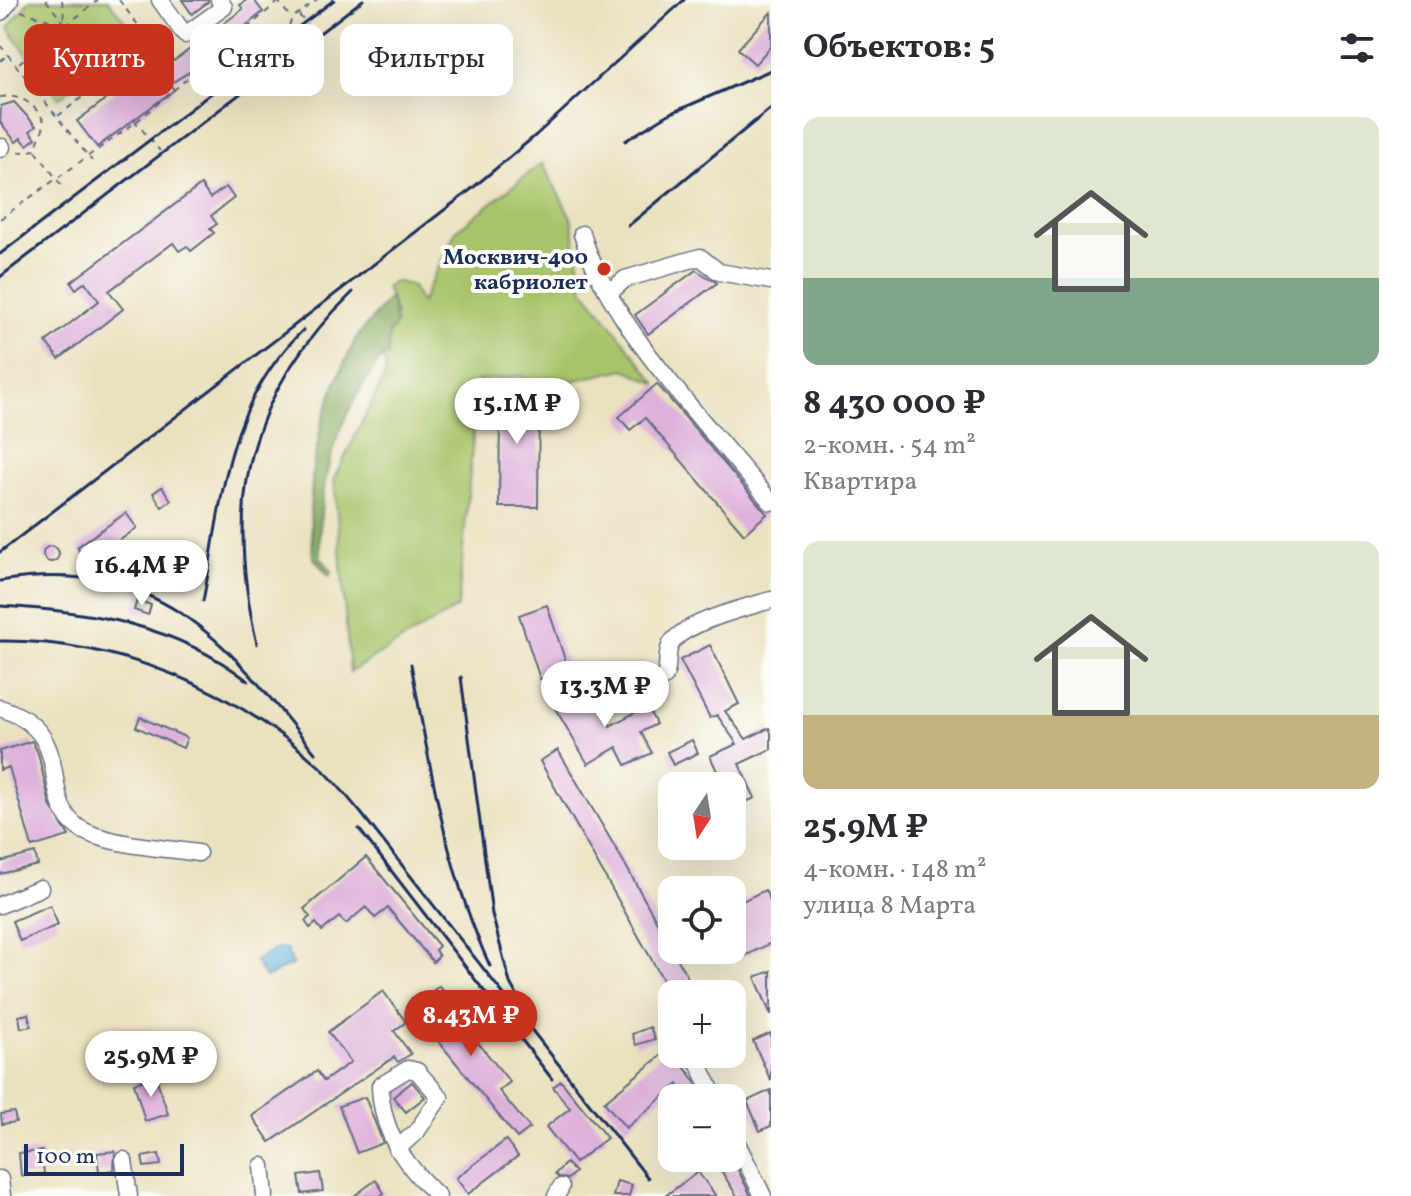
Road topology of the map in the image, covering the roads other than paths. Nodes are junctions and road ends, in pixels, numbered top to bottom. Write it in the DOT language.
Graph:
graph roads {
  1 [pos="160,0"];
  2 [pos="219,0"];
  3 [pos="582,234"];
  4 [pos="771,281"];
  5 [pos="609,293"];
  6 [pos="771,502"];
  7 [pos="771,600"];
  8 [pos="614,692"];
  9 [pos="0,708"];
  10 [pos="198,853"];
  11 [pos="40,888"];
  12 [pos="1,903"];
  13 [pos="397,1149"];
  14 [pos="124,1160"];
  15 [pos="746,1161"];
  16 [pos="262,1166"];
  17 [pos="0,1179"];
  18 [pos="2,1196"];
  19 [pos="129,1196"];
  20 [pos="265,1196"];
  21 [pos="438,1196"];
  22 [pos="763,1196"];
  1 -- 2 [label="street"];
  3 -- 5 [label="street"];
  4 -- 5 [label="street"];
  5 -- 6 [label="street"];
  7 -- 8 [label="street"];
  9 -- 10 [label="street"];
  11 -- 12 [label="street"];
  13 -- 13 [label="street"];
  13 -- 21 [label="street"];
  14 -- 19 [label="street"];
  15 -- 22 [label="street"];
  16 -- 20 [label="street"];
  17 -- 18 [label="street"];
}
